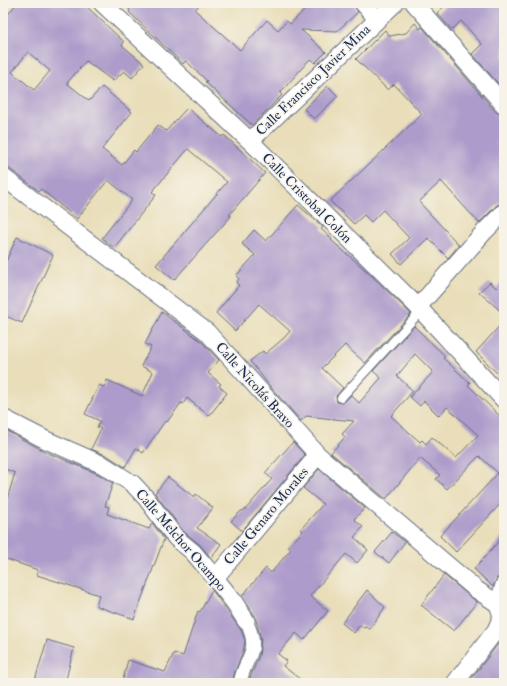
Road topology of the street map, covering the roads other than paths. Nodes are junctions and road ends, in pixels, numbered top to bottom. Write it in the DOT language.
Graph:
graph roads {
  1 [pos="102,3"];
  2 [pos="363,3"];
  3 [pos="395,3"];
  4 [pos="414,3"];
  5 [pos="377,19"];
  6 [pos="504,105"];
  7 [pos="250,141"];
  8 [pos="3,177"];
  9 [pos="504,212"];
  10 [pos="420,309"];
  11 [pos="341,398"];
  12 [pos="504,400"];
  13 [pos="3,418"];
  14 [pos="318,455"];
  15 [pos="214,578"];
  16 [pos="504,585"];
  17 [pos="498,604"];
  18 [pos="246,622"];
  19 [pos="240,683"];
  20 [pos="455,683"];
  1 -- 7 [label="street, Calle Cristobal Colón"];
  2 -- 5 [label="street"];
  3 -- 5 [label="street, Calle Francisco Javier Mina"];
  4 -- 6 [label="street"];
  5 -- 7 [label="street, Calle Francisco Javier Mina"];
  7 -- 10 [label="street, Calle Cristobal Colón"];
  8 -- 14 [label="street, Calle Nicolás Bravo"];
  9 -- 10 [label="street"];
  10 -- 11 [label="lane"];
  10 -- 12 [label="street, Calle Cristobal Colón"];
  13 -- 15 [label="street, Calle Melchor Ocampo"];
  14 -- 15 [label="street, Calle Genaro Morales"];
  14 -- 17 [label="street, Calle Nicolás Bravo"];
  15 -- 18 [label="street, Calle Melchor Ocampo"];
  16 -- 17 [label="street"];
  17 -- 20 [label="street"];
  18 -- 19 [label="street, Calle Melchor Ocampo"];
}
